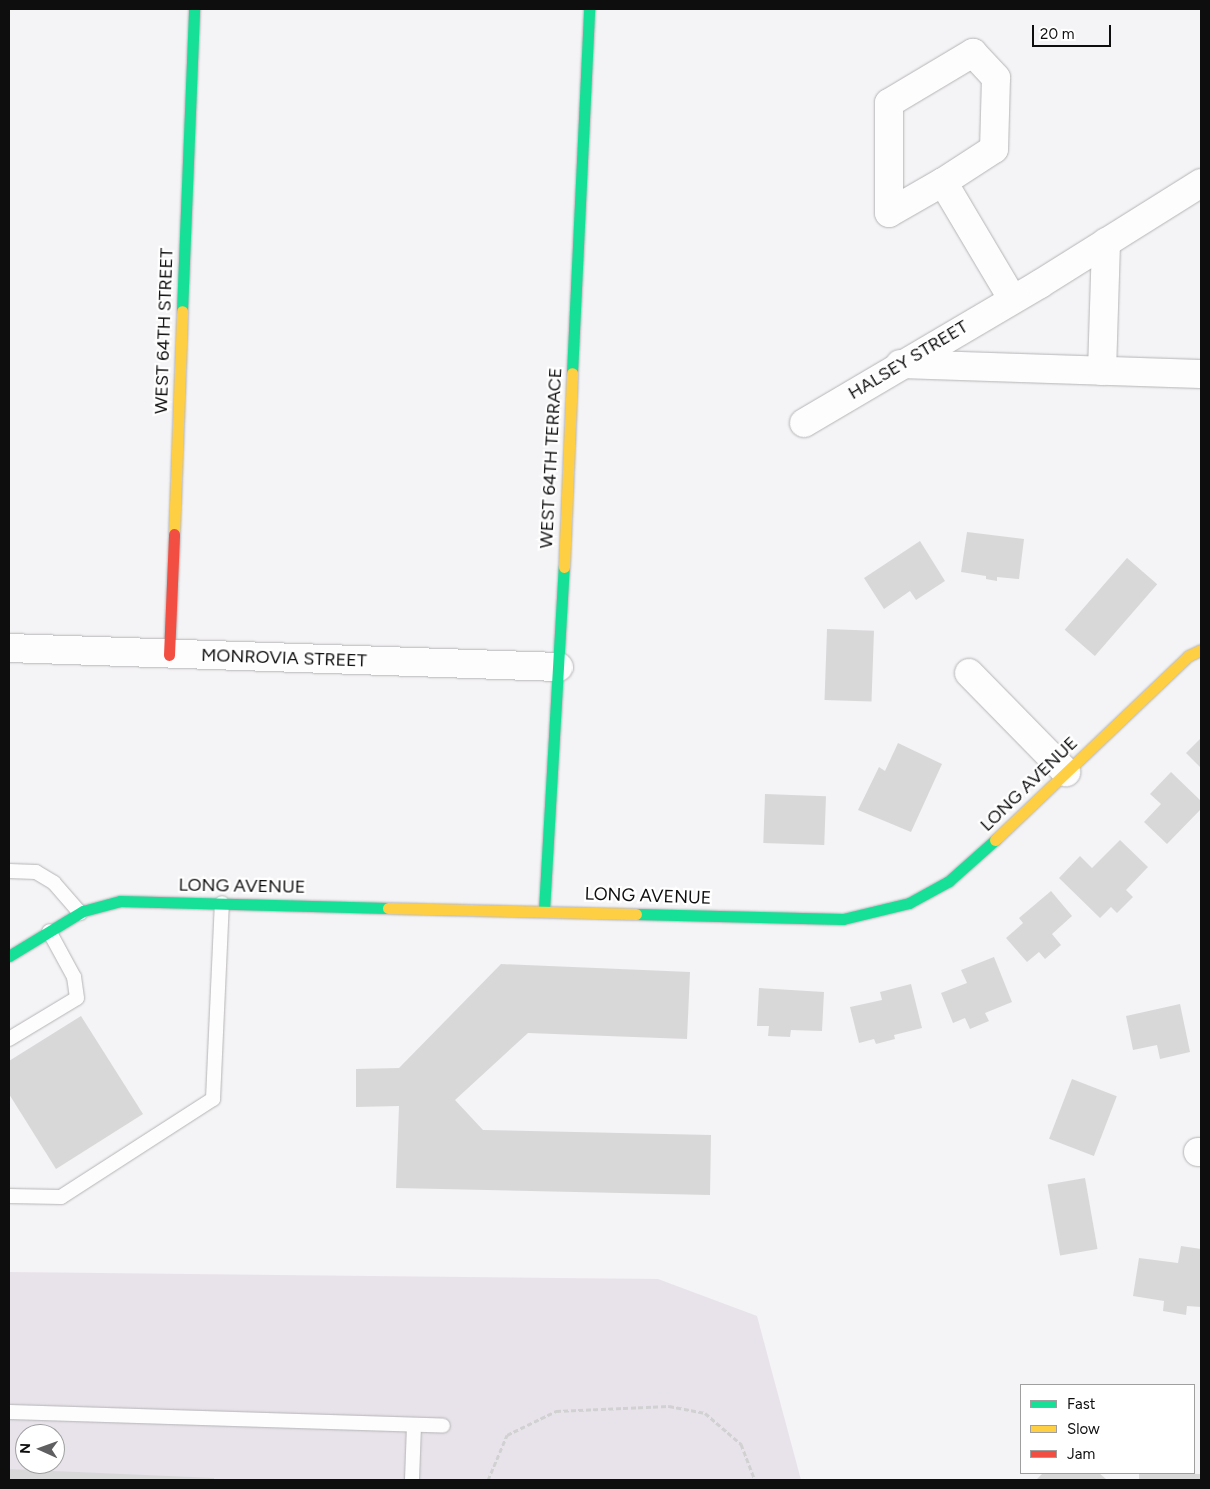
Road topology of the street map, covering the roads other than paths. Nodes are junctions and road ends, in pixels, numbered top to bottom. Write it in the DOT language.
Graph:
graph roads {
  1 [pos="194,9"];
  2 [pos="589,9"];
  3 [pos="943,182"];
  4 [pos="1201,183"];
  5 [pos="1106,242"];
  6 [pos="1012,298"];
  7 [pos="900,364"];
  8 [pos="1102,371"];
  9 [pos="1201,374"];
  10 [pos="804,422"];
  11 [pos="9,648"];
  12 [pos="1201,650"];
  13 [pos="169,654"];
  14 [pos="559,667"];
  15 [pos="969,673"];
  16 [pos="1066,772"];
  17 [pos="9,871"];
  18 [pos="222,903"];
  19 [pos="544,910"];
  20 [pos="80,913"];
  21 [pos="49,931"];
  22 [pos="9,956"];
  23 [pos="9,1039"];
  24 [pos="9,1196"];
  25 [pos="9,1412"];
  26 [pos="414,1426"];
  27 [pos="443,1426"];
  28 [pos="412,1480"];
  1 -- 13 [label="street, WEST 64TH STREET"];
  2 -- 14 [label="street, WEST 64TH TERRACE"];
  3 -- 3 [label="street"];
  3 -- 6 [label="street"];
  4 -- 5 [label="street, HALSEY STREET"];
  5 -- 6 [label="street, HALSEY STREET"];
  5 -- 8 [label="street"];
  6 -- 7 [label="street, HALSEY STREET"];
  7 -- 8 [label="street"];
  7 -- 10 [label="street, HALSEY STREET"];
  8 -- 9 [label="street"];
  11 -- 13 [label="street, MONROVIA STREET"];
  12 -- 16 [label="street, LONG AVENUE"];
  13 -- 14 [label="street, MONROVIA STREET"];
  14 -- 19 [label="street, WEST 64TH TERRACE"];
  15 -- 16 [label="street"];
  16 -- 19 [label="street, LONG AVENUE"];
  17 -- 20 [label="lane"];
  18 -- 19 [label="street, LONG AVENUE"];
  18 -- 20 [label="street, LONG AVENUE"];
  18 -- 24 [label="lane"];
  20 -- 21 [label="street, LONG AVENUE"];
  21 -- 22 [label="street, LONG AVENUE"];
  21 -- 23 [label="lane"];
  25 -- 26 [label="lane"];
  26 -- 27 [label="lane"];
  26 -- 28 [label="lane"];
}
